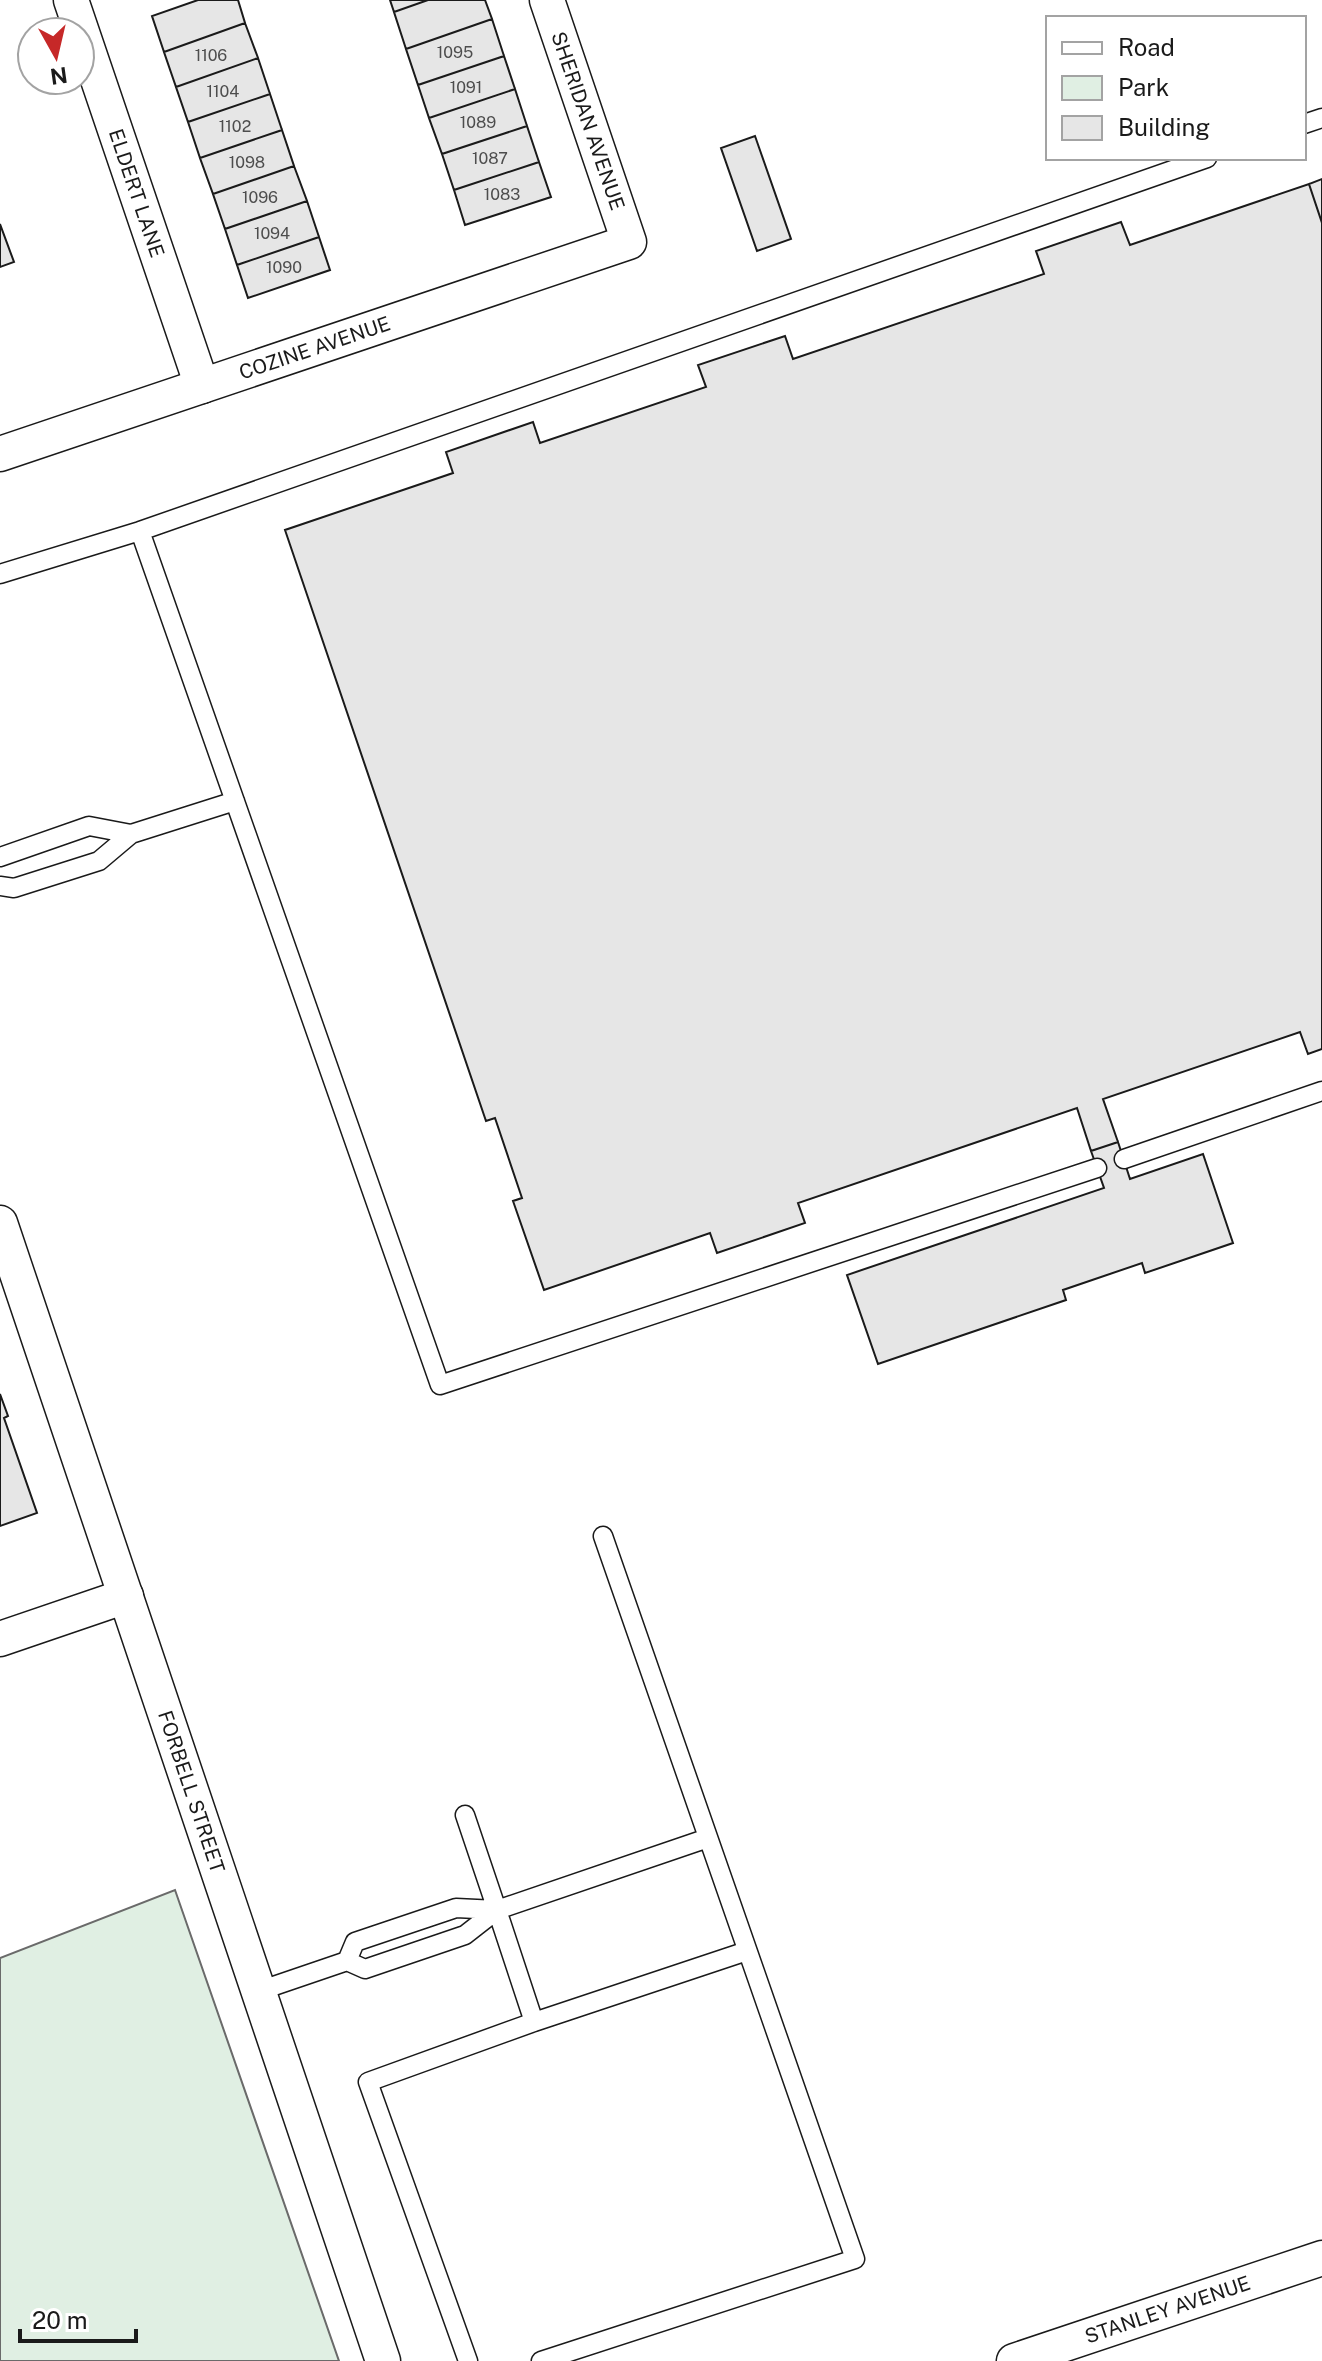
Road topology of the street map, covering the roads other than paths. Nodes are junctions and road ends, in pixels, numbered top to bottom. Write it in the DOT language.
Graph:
graph roads {
  1 [pos="71,0"];
  2 [pos="547,0"];
  3 [pos="1201,160"];
  4 [pos="629,242"];
  5 [pos="202,386"];
  6 [pos="0,454"];
  7 [pos="140,531"];
  8 [pos="0,574"];
  9 [pos="235,801"];
  10 [pos="131,834"];
  11 [pos="0,857"];
  12 [pos="0,886"];
  13 [pos="1322,1091"];
  14 [pos="1124,1159"];
  15 [pos="1097,1168"];
  16 [pos="0,1223"];
  17 [pos="603,1536"];
  18 [pos="126,1596"];
  19 [pos="0,1639"];
  20 [pos="465,1815"];
  21 [pos="708,1838"];
  22 [pos="497,1910"];
  23 [pos="747,1951"];
  24 [pos="347,1961"];
  25 [pos="259,1991"];
  26 [pos="534,2022"];
  27 [pos="1322,2258"];
  28 [pos="383,2361"];
  29 [pos="468,2361"];
  30 [pos="541,2361"];
  31 [pos="1014,2361"];
  1 -- 5 [label="street, ELDERT LANE"];
  2 -- 4 [label="street, SHERIDAN AVENUE"];
  3 -- 7 [label="lane"];
  4 -- 5 [label="street, COZINE AVENUE"];
  5 -- 6 [label="street, COZINE AVENUE"];
  7 -- 8 [label="lane"];
  7 -- 9 [label="lane"];
  9 -- 10 [label="lane"];
  9 -- 15 [label="lane"];
  10 -- 11 [label="lane"];
  10 -- 12 [label="lane"];
  13 -- 14 [label="lane"];
  16 -- 18 [label="street, FORBELL STREET"];
  17 -- 21 [label="lane"];
  18 -- 19 [label="street"];
  18 -- 25 [label="street, FORBELL STREET"];
  20 -- 22 [label="lane"];
  21 -- 22 [label="lane"];
  21 -- 23 [label="lane"];
  22 -- 24 [label="lane"];
  22 -- 24 [label="lane"];
  22 -- 26 [label="lane"];
  23 -- 26 [label="lane"];
  23 -- 30 [label="lane"];
  24 -- 25 [label="lane"];
  25 -- 28 [label="street, FORBELL STREET"];
  26 -- 29 [label="lane"];
  27 -- 31 [label="street, STANLEY AVENUE"];
}
